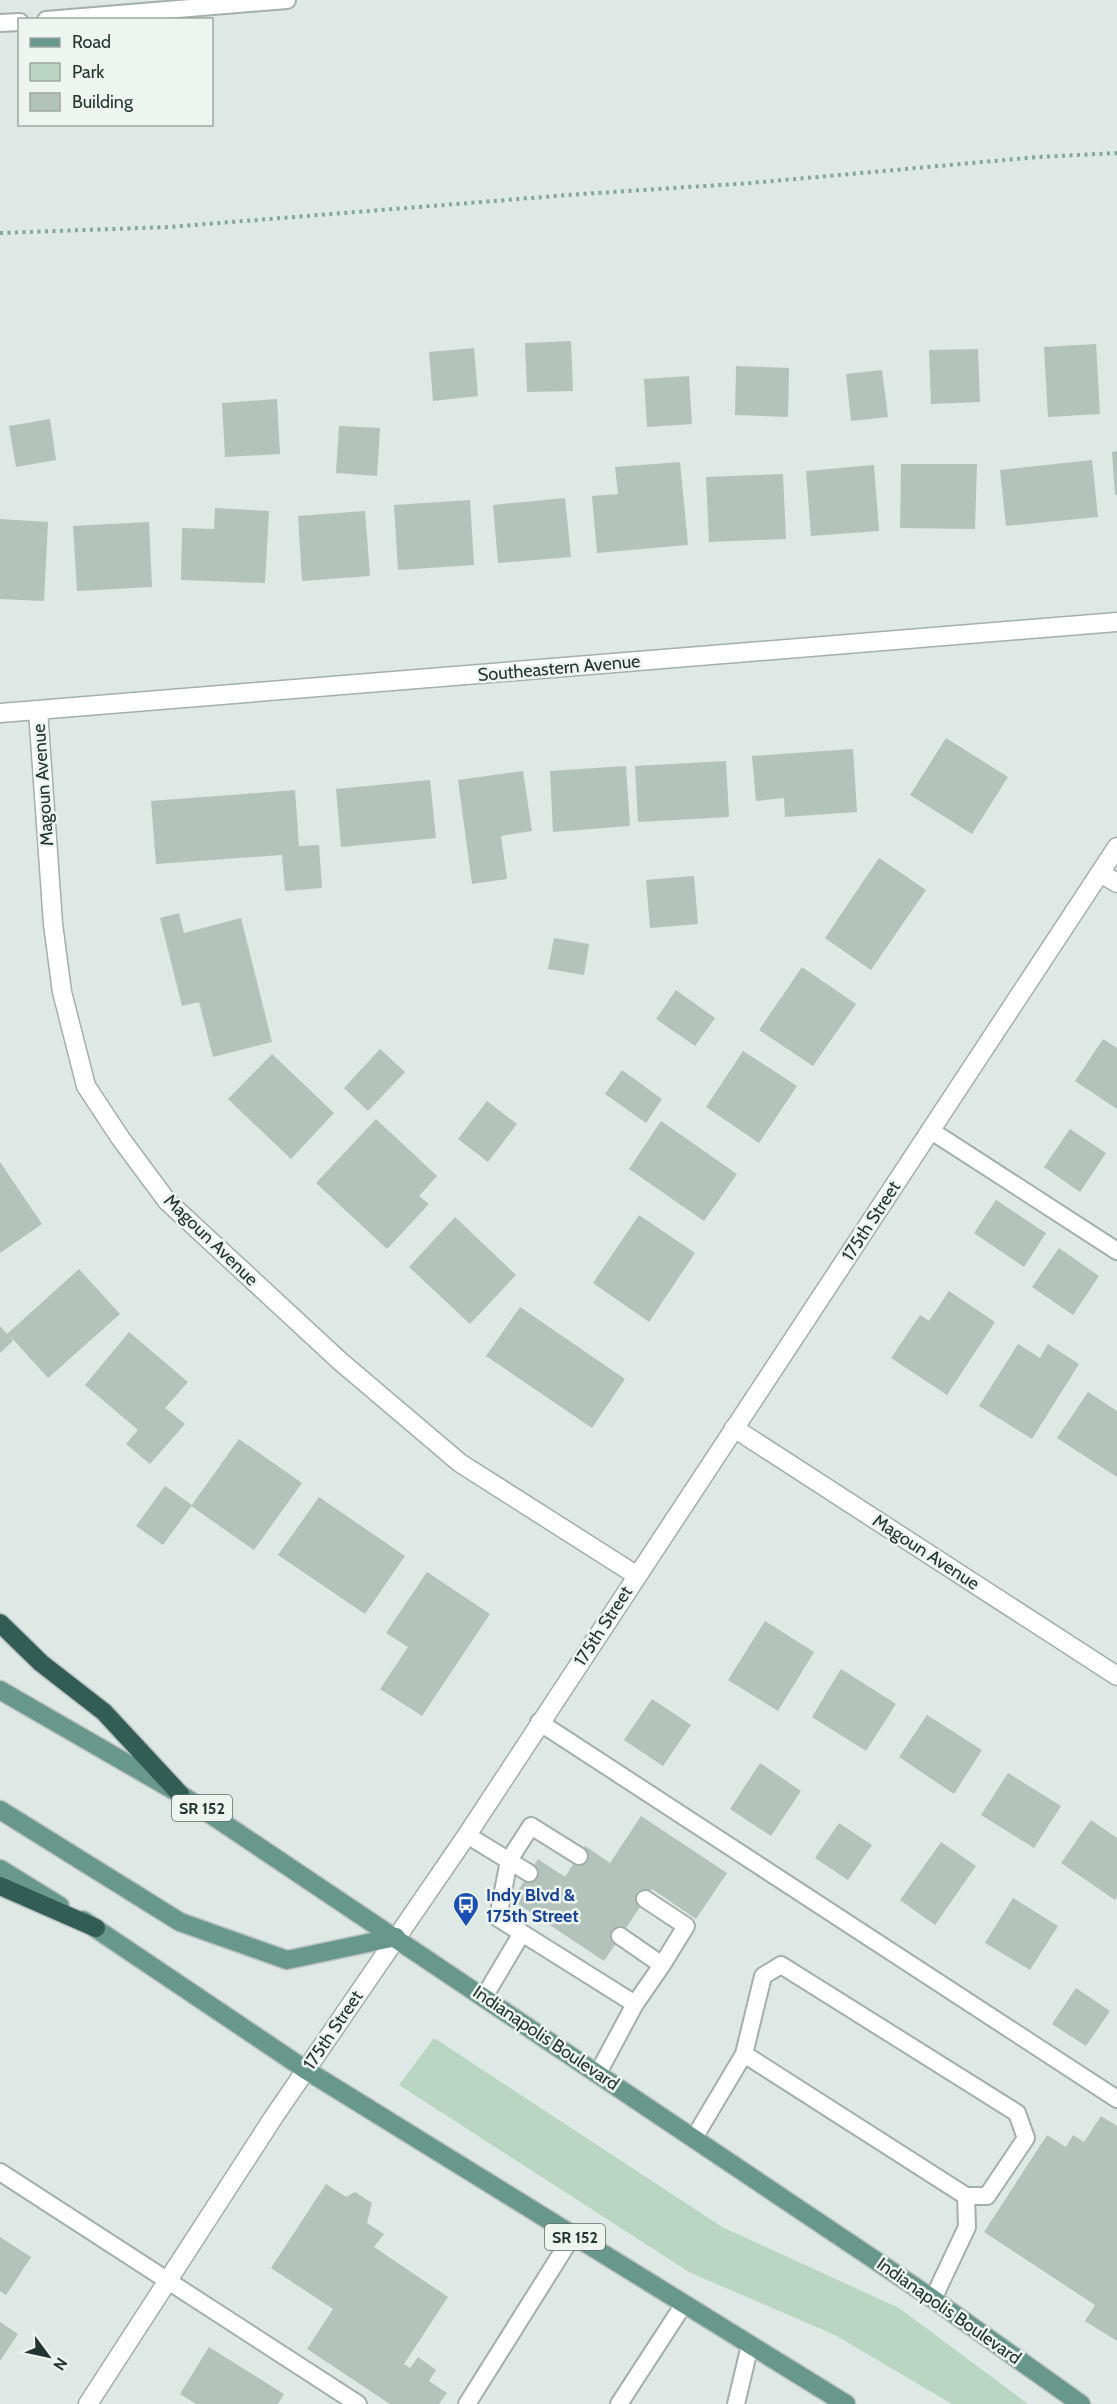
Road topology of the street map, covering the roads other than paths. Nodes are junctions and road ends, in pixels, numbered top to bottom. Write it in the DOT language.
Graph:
graph roads {
  1 [pos="287,0"];
  2 [pos="70,18"];
  3 [pos="18,22"];
  4 [pos="0,23"];
  5 [pos="1117,622"];
  6 [pos="38,710"];
  7 [pos="0,713"];
  8 [pos="1117,847"];
  9 [pos="1100,873"];
  10 [pos="1117,883"];
  11 [pos="930,1130"];
  12 [pos="1117,1251"];
  13 [pos="734,1428"];
  14 [pos="636,1575"];
  15 [pos="0,1623"];
  16 [pos="1117,1676"];
  17 [pos="0,1690"];
  18 [pos="539,1722"];
  19 [pos="180,1794"];
  20 [pos="0,1810"];
  21 [pos="467,1834"];
  22 [pos="579,1856"];
  23 [pos="509,1860"];
  24 [pos="0,1869"];
  25 [pos="529,1873"];
  26 [pos="0,1886"];
  27 [pos="645,1899"];
  28 [pos="96,1928"];
  29 [pos="522,1933"];
  30 [pos="620,1936"];
  31 [pos="396,1937"];
  32 [pos="662,1965"];
  33 [pos="484,1997"];
  34 [pos="635,2004"];
  35 [pos="744,2054"];
  36 [pos="306,2070"];
  37 [pos="598,2073"];
  38 [pos="1117,2099"];
  39 [pos="694,2138"];
  40 [pos="0,2172"];
  41 [pos="966,2196"];
  42 [pos="573,2235"];
  43 [pos="167,2282"];
  44 [pos="933,2299"];
  45 [pos="684,2304"];
  46 [pos="750,2345"];
  47 [pos="88,2404"];
  48 [pos="358,2404"];
  49 [pos="467,2404"];
  50 [pos="619,2404"];
  51 [pos="736,2404"];
  52 [pos="846,2404"];
  53 [pos="1082,2404"];
  1 -- 2 [label="lane"];
  3 -- 4 [label="lane"];
  5 -- 6 [label="street, Southeastern Avenue"];
  6 -- 7 [label="street, Southeastern Avenue"];
  6 -- 14 [label="street, Magoun Avenue"];
  8 -- 9 [label="street, 175th Street"];
  9 -- 10 [label="street"];
  9 -- 11 [label="street, 175th Street"];
  11 -- 12 [label="lane"];
  11 -- 13 [label="street, 175th Street"];
  13 -- 14 [label="street, 175th Street"];
  13 -- 16 [label="street, Magoun Avenue"];
  14 -- 18 [label="street, 175th Street"];
  15 -- 19 [label="highway"];
  17 -- 19 [label="main road, Indianapolis Boulevard / SR 152"];
  18 -- 21 [label="street, 175th Street"];
  18 -- 38 [label="lane"];
  19 -- 31 [label="main road, Indianapolis Boulevard / SR 152"];
  20 -- 31 [label="main road"];
  21 -- 23 [label="lane"];
  21 -- 31 [label="street, 175th Street"];
  22 -- 23 [label="lane"];
  23 -- 25 [label="lane"];
  23 -- 29 [label="lane"];
  24 -- 28 [label="main road, SR 152"];
  26 -- 28 [label="highway"];
  27 -- 32 [label="lane"];
  28 -- 36 [label="main road, SR 152"];
  29 -- 33 [label="lane"];
  29 -- 34 [label="lane"];
  30 -- 32 [label="lane"];
  31 -- 33 [label="main road, Indianapolis Boulevard / SR 152"];
  31 -- 36 [label="street, 175th Street"];
  32 -- 34 [label="lane"];
  33 -- 37 [label="main road, Indianapolis Boulevard / SR 152"];
  34 -- 37 [label="lane"];
  35 -- 39 [label="lane"];
  35 -- 41 [label="lane"];
  35 -- 41 [label="lane"];
  36 -- 42 [label="main road, SR 152"];
  36 -- 43 [label="street, 175th Street"];
  37 -- 39 [label="main road, Indianapolis Boulevard / SR 152"];
  39 -- 44 [label="main road, Indianapolis Boulevard / SR 152"];
  40 -- 43 [label="lane"];
  41 -- 44 [label="lane"];
  42 -- 45 [label="main road, SR 152"];
  42 -- 49 [label="lane"];
  43 -- 47 [label="street, 175th Street"];
  43 -- 48 [label="lane"];
  44 -- 53 [label="main road, Indianapolis Boulevard / SR 152"];
  45 -- 46 [label="main road, SR 152"];
  45 -- 50 [label="lane"];
  46 -- 51 [label="lane"];
  46 -- 52 [label="main road, SR 152"];
}
